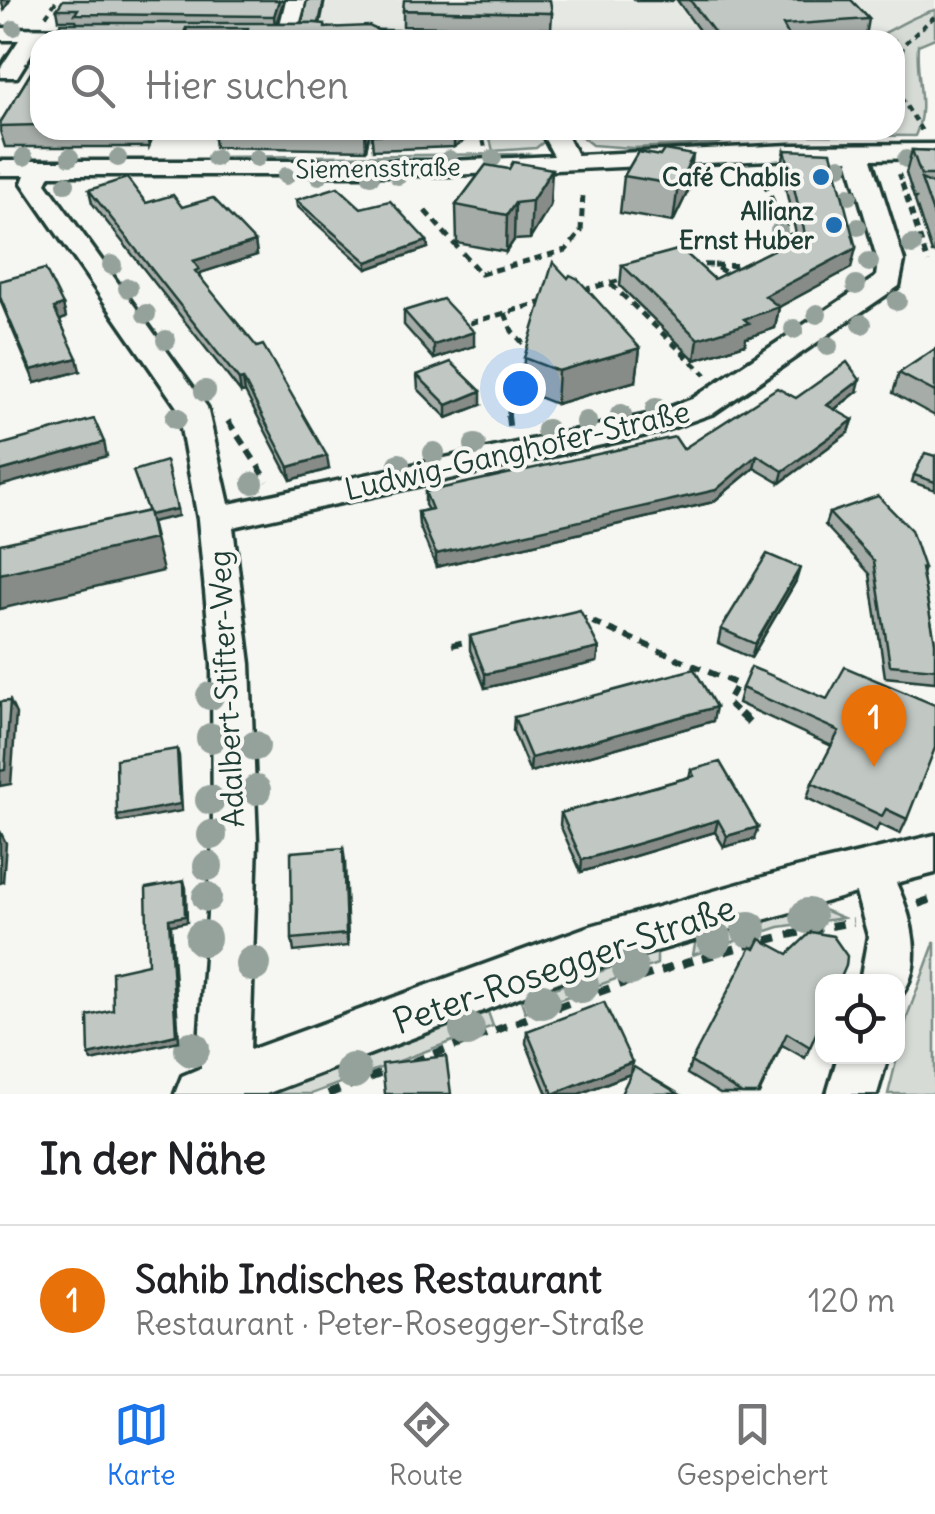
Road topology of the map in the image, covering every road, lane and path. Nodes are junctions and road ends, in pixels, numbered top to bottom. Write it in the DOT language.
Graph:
graph roads {
  1 [pos="296,0"];
  2 [pos="935,16"];
  3 [pos="294,30"];
  4 [pos="0,34"];
  5 [pos="30,34"];
  6 [pos="30,40"];
  7 [pos="905,43"];
  8 [pos="9,72"];
  9 [pos="905,104"];
  10 [pos="559,140"];
  11 [pos="931,144"];
  12 [pos="858,151"];
  13 [pos="569,162"];
  14 [pos="759,164"];
  15 [pos="896,164"];
  16 [pos="0,168"];
  17 [pos="41,168"];
  18 [pos="583,193"];
  19 [pos="425,212"];
  20 [pos="776,253"];
  21 [pos="765,260"];
  22 [pos="928,263"];
  23 [pos="686,264"];
  24 [pos="712,265"];
  25 [pos="754,266"];
  26 [pos="646,273"];
  27 [pos="734,277"];
  28 [pos="610,283"];
  29 [pos="747,287"];
  30 [pos="575,293"];
  31 [pos="557,298"];
  32 [pos="505,313"];
  33 [pos="470,323"];
  34 [pos="714,383"];
  35 [pos="222,412"];
  36 [pos="517,435"];
  37 [pos="280,504"];
  38 [pos="215,519"];
  39 [pos="559,619"];
  40 [pos="488,636"];
  41 [pos="452,645"];
  42 [pos="754,727"];
  43 [pos="935,854"];
  44 [pos="867,869"];
  45 [pos="935,898"];
  46 [pos="889,914"];
  47 [pos="886,974"];
  48 [pos="861,1064"];
  49 [pos="213,1089"];
  50 [pos="328,1094"];
  51 [pos="852,1094"];
  1 -- 3 [label="street"];
  2 -- 7 [label="path"];
  4 -- 5 [label="street"];
  6 -- 8 [label="street"];
  9 -- 11 [label="path"];
  10 -- 13 [label="street"];
  11 -- 12 [label="street, Siemensstraße"];
  12 -- 13 [label="street, Siemensstraße"];
  12 -- 36 [label="street, Ludwig-Ganghofer-Straße"];
  13 -- 17 [label="street, Siemensstraße"];
  14 -- 20 [label="path"];
  15 -- 22 [label="path"];
  16 -- 17 [label="street, Siemensstraße"];
  17 -- 38 [label="street, Adalbert-Stifter-Weg"];
  18 -- 19 [label="path"];
  21 -- 25 [label="path"];
  23 -- 24 [label="path"];
  24 -- 25 [label="path"];
  24 -- 27 [label="path"];
  25 -- 27 [label="path"];
  26 -- 28 [label="path"];
  27 -- 29 [label="path"];
  28 -- 30 [label="path"];
  28 -- 34 [label="path"];
  31 -- 32 [label="path"];
  32 -- 33 [label="path"];
  32 -- 36 [label="path"];
  35 -- 37 [label="path"];
  36 -- 37 [label="street, Ludwig-Ganghofer-Straße"];
  37 -- 38 [label="street, Ludwig-Ganghofer-Straße"];
  38 -- 49 [label="street, Adalbert-Stifter-Weg"];
  39 -- 42 [label="path"];
  40 -- 41 [label="path"];
  43 -- 44 [label="street, Peter-Rosegger-Straße"];
  44 -- 46 [label="street"];
  44 -- 49 [label="street, Peter-Rosegger-Straße"];
  45 -- 46 [label="path"];
  46 -- 47 [label="street"];
  46 -- 50 [label="path"];
  48 -- 51 [label="street"];
}
